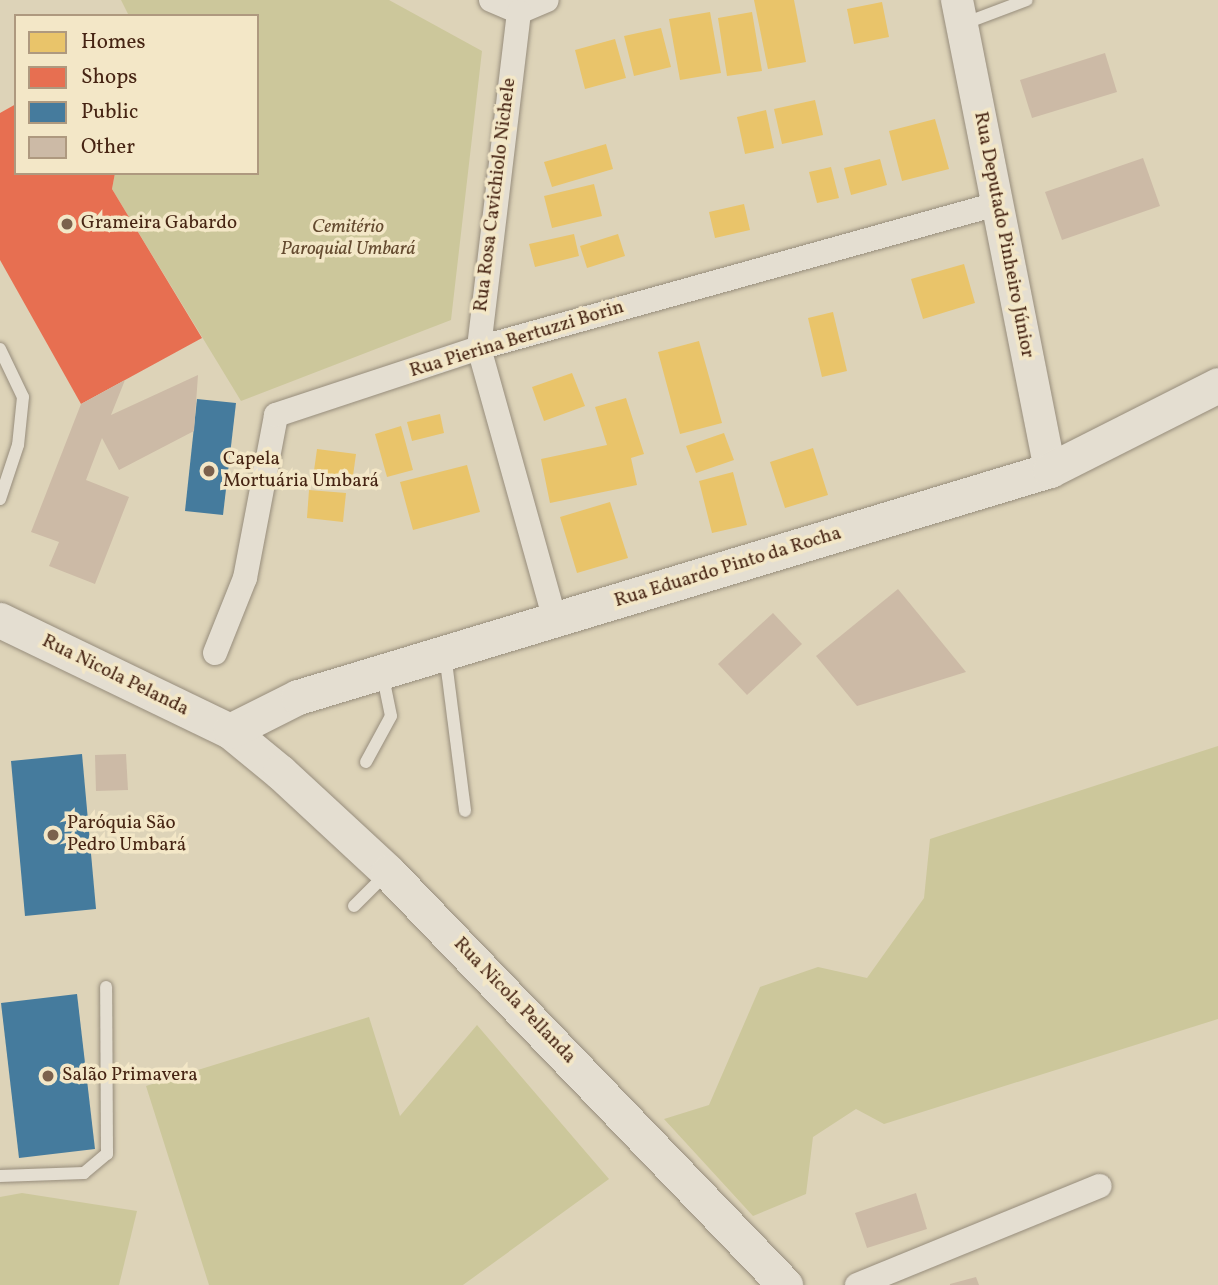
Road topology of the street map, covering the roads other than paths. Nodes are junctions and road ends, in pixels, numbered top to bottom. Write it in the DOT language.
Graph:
graph roads {
  1 [pos="491,0"];
  2 [pos="547,0"];
  3 [pos="1027,0"];
  4 [pos="519,12"];
  5 [pos="960,12"];
  6 [pos="997,204"];
  7 [pos="479,348"];
  8 [pos="0,349"];
  9 [pos="1218,385"];
  10 [pos="1050,470"];
  11 [pos="0,499"];
  12 [pos="0,620"];
  13 [pos="555,620"];
  14 [pos="215,653"];
  15 [pos="445,653"];
  16 [pos="382,672"];
  17 [pos="230,731"];
  18 [pos="366,762"];
  19 [pos="465,811"];
  20 [pos="388,872"];
  21 [pos="354,906"];
  22 [pos="106,987"];
  23 [pos="0,1176"];
  24 [pos="1100,1185"];
  25 [pos="785,1285"];
  26 [pos="857,1285"];
  1 -- 4 [label="street"];
  2 -- 4 [label="street"];
  3 -- 5 [label="lane"];
  4 -- 7 [label="street, Rua Rosa Cavichiolo Nichele"];
  5 -- 6 [label="street, Rua Deputado Pinheiro Júnior"];
  6 -- 7 [label="street, Rua Pierina Bertuzzi Borin"];
  6 -- 10 [label="street, Rua Deputado Pinheiro Júnior"];
  7 -- 13 [label="street, Rua Rosa Cavichiolo Nichele"];
  7 -- 14 [label="street, Rua Pierina Bertuzzi Borin"];
  8 -- 11 [label="lane"];
  9 -- 10 [label="main road, Rua Eduardo Pinto da Rocha"];
  10 -- 13 [label="main road, Rua Eduardo Pinto da Rocha"];
  12 -- 17 [label="main road, Rua Nicola Pelanda"];
  13 -- 15 [label="main road, Rua Eduardo Pinto da Rocha"];
  15 -- 16 [label="main road, Rua Eduardo Pinto da Rocha"];
  15 -- 19 [label="lane"];
  16 -- 17 [label="main road, Rua Eduardo Pinto da Rocha"];
  16 -- 18 [label="lane"];
  17 -- 20 [label="main road, Rua Nicola Pellanda"];
  20 -- 21 [label="lane"];
  20 -- 25 [label="main road, Rua Nicola Pellanda"];
  22 -- 23 [label="lane"];
  24 -- 26 [label="street"];
}
